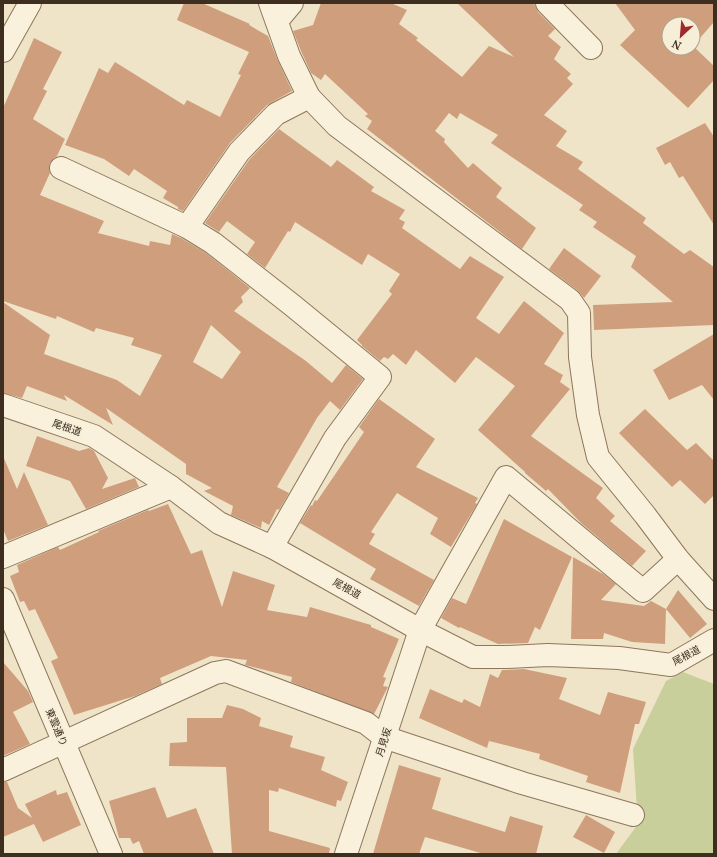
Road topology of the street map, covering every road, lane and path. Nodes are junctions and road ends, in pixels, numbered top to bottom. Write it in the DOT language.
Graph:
graph roads {
  1 [pos="30,3"];
  2 [pos="292,3"];
  3 [pos="547,3"];
  4 [pos="273,12"];
  5 [pos="591,48"];
  6 [pos="3,50"];
  7 [pos="309,97"];
  8 [pos="61,168"];
  9 [pos="187,227"];
  10 [pos="3,405"];
  11 [pos="171,487"];
  12 [pos="272,547"];
  13 [pos="3,557"];
  14 [pos="678,559"];
  15 [pos="3,599"];
  16 [pos="714,599"];
  17 [pos="420,630"];
  18 [pos="714,640"];
  19 [pos="384,737"];
  20 [pos="64,743"];
  21 [pos="3,770"];
  22 [pos="633,815"];
  23 [pos="111,854"];
  24 [pos="346,854"];
  1 -- 6 [label="street"];
  2 -- 4 [label="street"];
  3 -- 5 [label="street"];
  4 -- 7 [label="street"];
  7 -- 9 [label="street"];
  7 -- 14 [label="street"];
  8 -- 9 [label="street"];
  9 -- 12 [label="street"];
  10 -- 11 [label="street, 尾根道"];
  11 -- 12 [label="street, 尾根道"];
  11 -- 13 [label="street"];
  12 -- 17 [label="street, 尾根道"];
  14 -- 16 [label="street"];
  14 -- 17 [label="street, 月見坂"];
  15 -- 20 [label="street, 東雲通り"];
  17 -- 18 [label="street, 尾根道"];
  17 -- 19 [label="street, 月見坂"];
  19 -- 20 [label="street"];
  19 -- 22 [label="street"];
  19 -- 24 [label="street, 月見坂"];
  20 -- 21 [label="street"];
  20 -- 23 [label="street, 東雲通り"];
}
